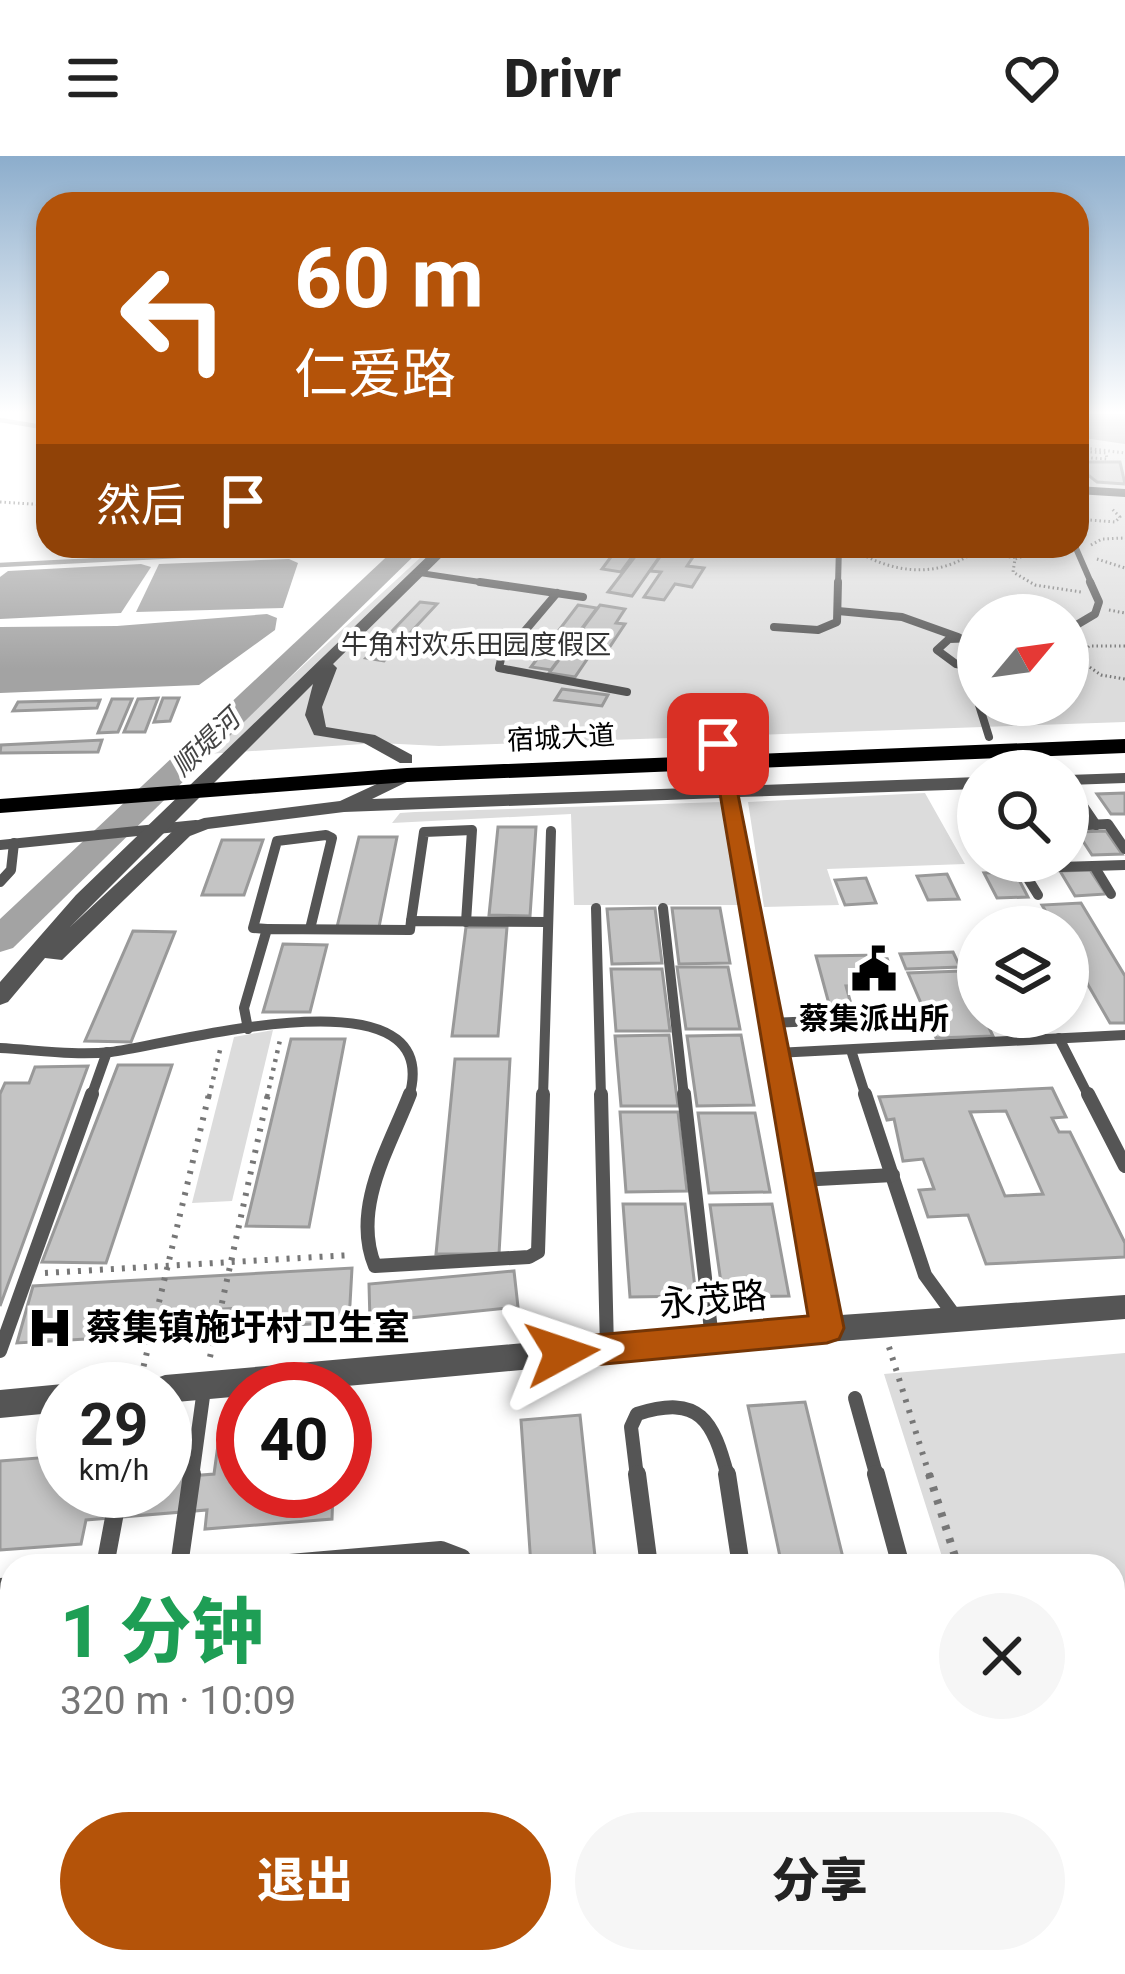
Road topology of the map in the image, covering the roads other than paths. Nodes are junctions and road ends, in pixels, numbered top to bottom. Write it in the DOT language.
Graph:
graph roads {
  1 [pos="434,558"];
  2 [pos="839,558"];
  3 [pos="1080,558"];
  4 [pos="420,573"];
  5 [pos="557,593"];
  6 [pos="583,596"];
  7 [pos="838,611"];
  8 [pos="1089,618"];
  9 [pos="774,627"];
  10 [pos="957,637"];
  11 [pos="957,637"];
  12 [pos="334,655"];
  13 [pos="957,663"];
  14 [pos="626,692"];
  15 [pos="986,726"];
  16 [pos="1125,733"];
  17 [pos="989,736"];
  18 [pos="1125,746"];
  19 [pos="720,752"];
  20 [pos="406,767"];
  21 [pos="225,779"];
  22 [pos="1124,780"];
  23 [pos="1089,781"];
  24 [pos="957,784"];
  25 [pos="0,788"];
  26 [pos="728,791"];
  27 [pos="0,806"];
  28 [pos="344,806"];
  29 [pos="1089,808"];
  30 [pos="204,824"];
  31 [pos="1102,824"];
  32 [pos="1125,824"];
  33 [pos="1089,825"];
  34 [pos="154,829"];
  35 [pos="551,831"];
  36 [pos="14,843"];
  37 [pos="0,845"];
  38 [pos="1125,849"];
  39 [pos="1125,865"];
  40 [pos="1089,866"];
  41 [pos="1094,866"];
  42 [pos="0,882"];
  43 [pos="1030,882"];
  44 [pos="1111,894"];
  45 [pos="1038,895"];
  46 [pos="596,908"];
  47 [pos="663,908"];
  48 [pos="411,921"];
  49 [pos="466,922"];
  50 [pos="547,922"];
  51 [pos="267,928"];
  52 [pos="310,929"];
  53 [pos="0,1002"];
  54 [pos="887,1018"];
  55 [pos="770,1023"];
  56 [pos="248,1028"];
  57 [pos="1125,1035"];
  58 [pos="1089,1037"];
  59 [pos="1059,1038"];
  60 [pos="0,1048"];
  61 [pos="851,1049"];
  62 [pos="107,1052"];
  63 [pos="776,1053"];
  64 [pos="1125,1166"];
  65 [pos="892,1175"];
  66 [pos="800,1180"];
  67 [pos="1125,1307"];
  68 [pos="957,1319"];
  69 [pos="827,1328"];
  70 [pos="712,1339"];
  71 [pos="607,1349"];
  72 [pos="0,1351"];
  73 [pos="204,1385"];
  74 [pos="192,1386"];
  75 [pos="855,1398"];
  76 [pos="36,1401"];
  77 [pos="0,1404"];
  78 [pos="114,1518"];
  79 [pos="108,1554"];
  80 [pos="181,1554"];
  81 [pos="417,1554"];
  82 [pos="452,1554"];
  83 [pos="648,1554"];
  84 [pos="739,1554"];
  85 [pos="898,1554"];
  1 -- 4 [label="street"];
  2 -- 7 [label="lane"];
  3 -- 8 [label="lane"];
  4 -- 5 [label="lane"];
  4 -- 12 [label="street"];
  5 -- 6 [label="lane"];
  5 -- 14 [label="lane"];
  7 -- 9 [label="lane"];
  7 -- 10 [label="lane"];
  11 -- 13 [label="lane"];
  12 -- 20 [label="street"];
  12 -- 34 [label="street"];
  15 -- 17 [label="lane"];
  16 -- 17 [label="main road, 宿城大道"];
  17 -- 19 [label="main road, 宿城大道"];
  18 -- 19 [label="main road, 宿城大道"];
  19 -- 20 [label="main road, 宿城大道"];
  19 -- 26 [label="street"];
  20 -- 21 [label="main road, 宿城大道"];
  20 -- 28 [label="street"];
  21 -- 25 [label="main road, 宿城大道"];
  21 -- 27 [label="main road, 宿城大道"];
  22 -- 23 [label="street"];
  24 -- 26 [label="street"];
  26 -- 28 [label="street"];
  26 -- 55 [label="street"];
  28 -- 30 [label="street"];
  29 -- 31 [label="lane"];
  30 -- 34 [label="lane"];
  30 -- 53 [label="street"];
  31 -- 32 [label="lane"];
  31 -- 33 [label="lane"];
  31 -- 38 [label="lane"];
  34 -- 36 [label="lane"];
  34 -- 53 [label="street"];
  35 -- 50 [label="lane"];
  36 -- 37 [label="lane"];
  36 -- 42 [label="lane"];
  39 -- 41 [label="lane"];
  40 -- 41 [label="lane"];
  41 -- 44 [label="lane"];
  43 -- 45 [label="lane"];
  46 -- 71 [label="lane"];
  47 -- 70 [label="lane"];
  48 -- 49 [label="lane"];
  48 -- 49 [label="lane"];
  48 -- 52 [label="lane"];
  49 -- 50 [label="lane"];
  50 -- 56 [label="lane"];
  51 -- 52 [label="lane"];
  51 -- 52 [label="lane"];
  51 -- 56 [label="lane"];
  54 -- 55 [label="lane"];
  55 -- 63 [label="street"];
  56 -- 62 [label="lane"];
  57 -- 58 [label="lane"];
  59 -- 61 [label="lane"];
  59 -- 64 [label="lane"];
  60 -- 62 [label="lane"];
  61 -- 63 [label="lane"];
  61 -- 65 [label="lane"];
  62 -- 72 [label="lane"];
  63 -- 66 [label="street"];
  65 -- 66 [label="lane"];
  65 -- 68 [label="lane"];
  66 -- 69 [label="street"];
  67 -- 68 [label="street, 永茂路"];
  68 -- 69 [label="street, 永茂路"];
  69 -- 70 [label="street, 永茂路"];
  70 -- 71 [label="street, 永茂路"];
  71 -- 73 [label="street, 永茂路"];
  73 -- 74 [label="street, 永茂路"];
  73 -- 80 [label="lane"];
  75 -- 85 [label="lane"];
  76 -- 77 [label="street"];
  78 -- 79 [label="lane"];
  81 -- 82 [label="lane"];
  83 -- 84 [label="lane"];
}
